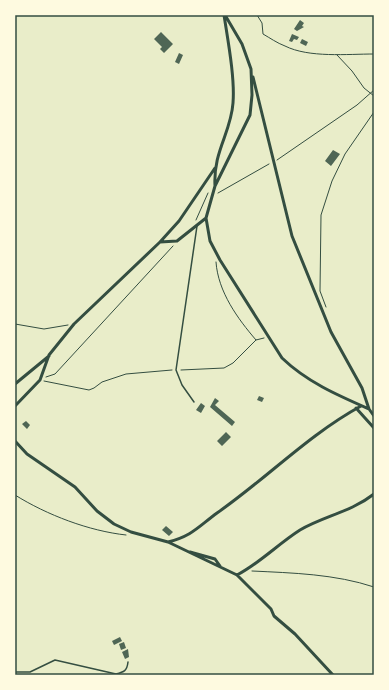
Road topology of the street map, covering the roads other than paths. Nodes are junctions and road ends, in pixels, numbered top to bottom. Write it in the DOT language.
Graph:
graph roads {
  1 [pos="225,15"];
  2 [pos="251,69"];
  3 [pos="215,168"];
  4 [pos="215,186"];
  5 [pos="206,218"];
  6 [pos="197,226"];
  7 [pos="160,242"];
  8 [pos="49,355"];
  9 [pos="15,384"];
  10 [pos="194,402"];
  11 [pos="15,406"];
  12 [pos="360,406"];
  13 [pos="356,408"];
  14 [pos="369,409"];
  15 [pos="374,416"];
  16 [pos="374,428"];
  17 [pos="15,441"];
  18 [pos="374,494"];
  19 [pos="168,542"];
  20 [pos="237,575"];
  21 [pos="128,662"];
  22 [pos="15,672"];
  23 [pos="333,675"];
  1 -- 2 [label="street"];
  1 -- 3 [label="street"];
  2 -- 4 [label="street"];
  2 -- 14 [label="street"];
  3 -- 4 [label="street"];
  3 -- 7 [label="street"];
  4 -- 5 [label="street"];
  5 -- 6 [label="street"];
  5 -- 12 [label="street"];
  6 -- 7 [label="street"];
  6 -- 10 [label="lane"];
  7 -- 8 [label="street"];
  8 -- 9 [label="street"];
  8 -- 11 [label="street"];
  12 -- 13 [label="street"];
  12 -- 14 [label="street"];
  13 -- 16 [label="street"];
  13 -- 19 [label="street"];
  14 -- 15 [label="street"];
  17 -- 19 [label="street"];
  18 -- 20 [label="street"];
  19 -- 20 [label="street"];
  20 -- 23 [label="street"];
  21 -- 22 [label="lane"];
}
